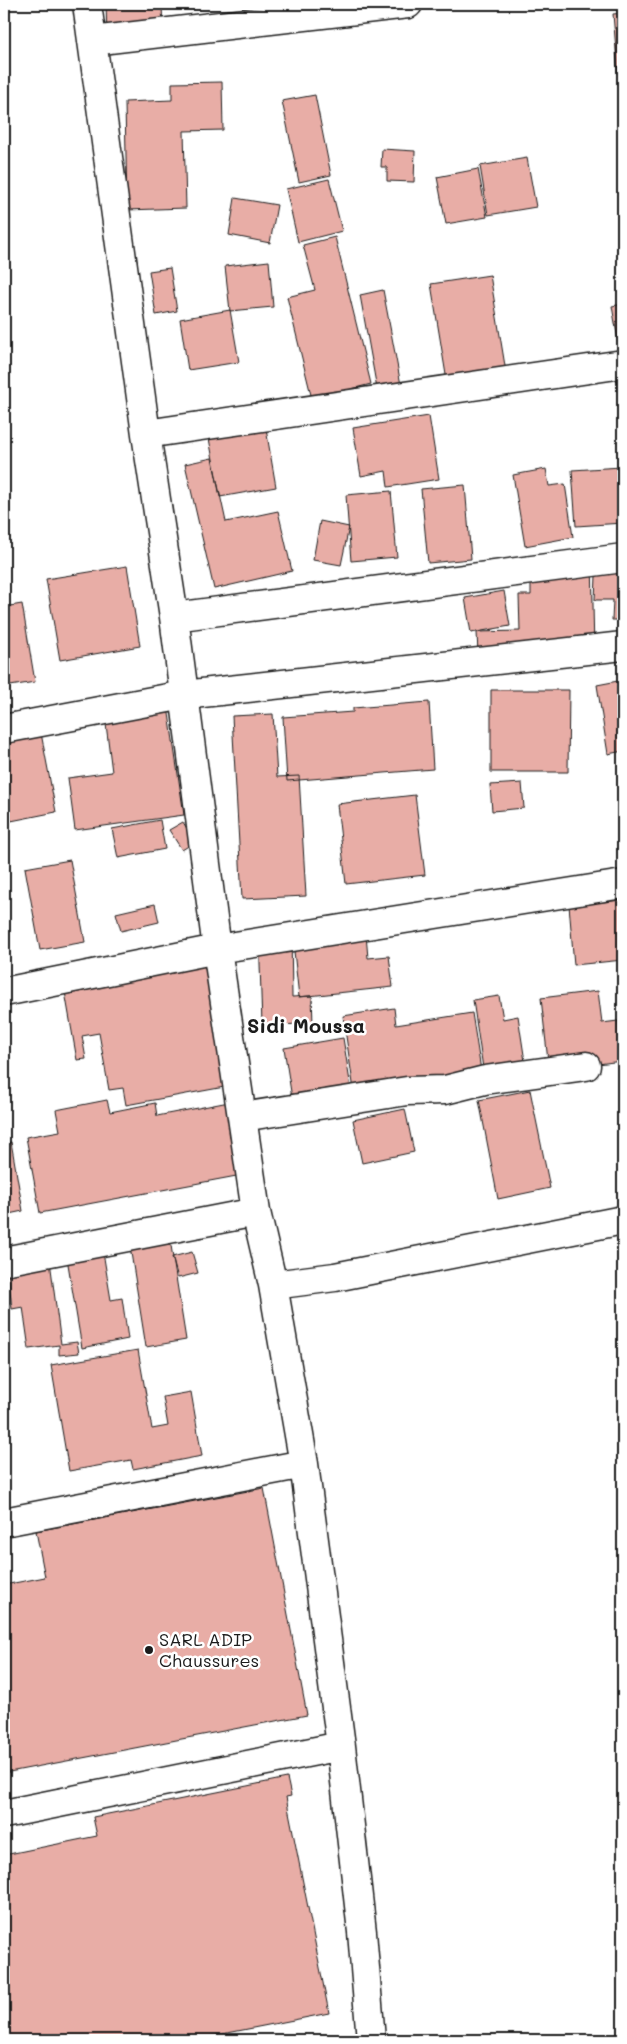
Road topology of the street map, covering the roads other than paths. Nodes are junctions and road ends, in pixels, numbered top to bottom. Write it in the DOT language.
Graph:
graph roads {
  1 [pos="87,4"];
  2 [pos="408,4"];
  3 [pos="92,41"];
  4 [pos="623,364"];
  5 [pos="146,434"];
  6 [pos="623,558"];
  7 [pos="174,617"];
  8 [pos="623,646"];
  9 [pos="184,695"];
  10 [pos="4,729"];
  11 [pos="623,884"];
  12 [pos="217,949"];
  13 [pos="4,992"];
  14 [pos="586,1066"];
  15 [pos="242,1117"];
  16 [pos="256,1212"];
  17 [pos="623,1220"];
  18 [pos="4,1261"];
  19 [pos="273,1285"];
  20 [pos="304,1464"];
  21 [pos="4,1522"];
  22 [pos="341,1746"];
  23 [pos="4,1814"];
  24 [pos="371,2040"];
  1 -- 3 [label="street"];
  2 -- 3 [label="street"];
  3 -- 5 [label="street"];
  4 -- 5 [label="street"];
  5 -- 7 [label="street"];
  6 -- 7 [label="street"];
  7 -- 9 [label="street"];
  8 -- 9 [label="street"];
  9 -- 10 [label="street"];
  9 -- 12 [label="street"];
  11 -- 12 [label="street"];
  12 -- 13 [label="street"];
  12 -- 15 [label="street"];
  14 -- 15 [label="street"];
  15 -- 16 [label="street"];
  16 -- 18 [label="street"];
  16 -- 19 [label="street"];
  17 -- 19 [label="street"];
  19 -- 20 [label="street"];
  20 -- 21 [label="street"];
  20 -- 22 [label="street"];
  22 -- 23 [label="street"];
  22 -- 24 [label="street"];
}
